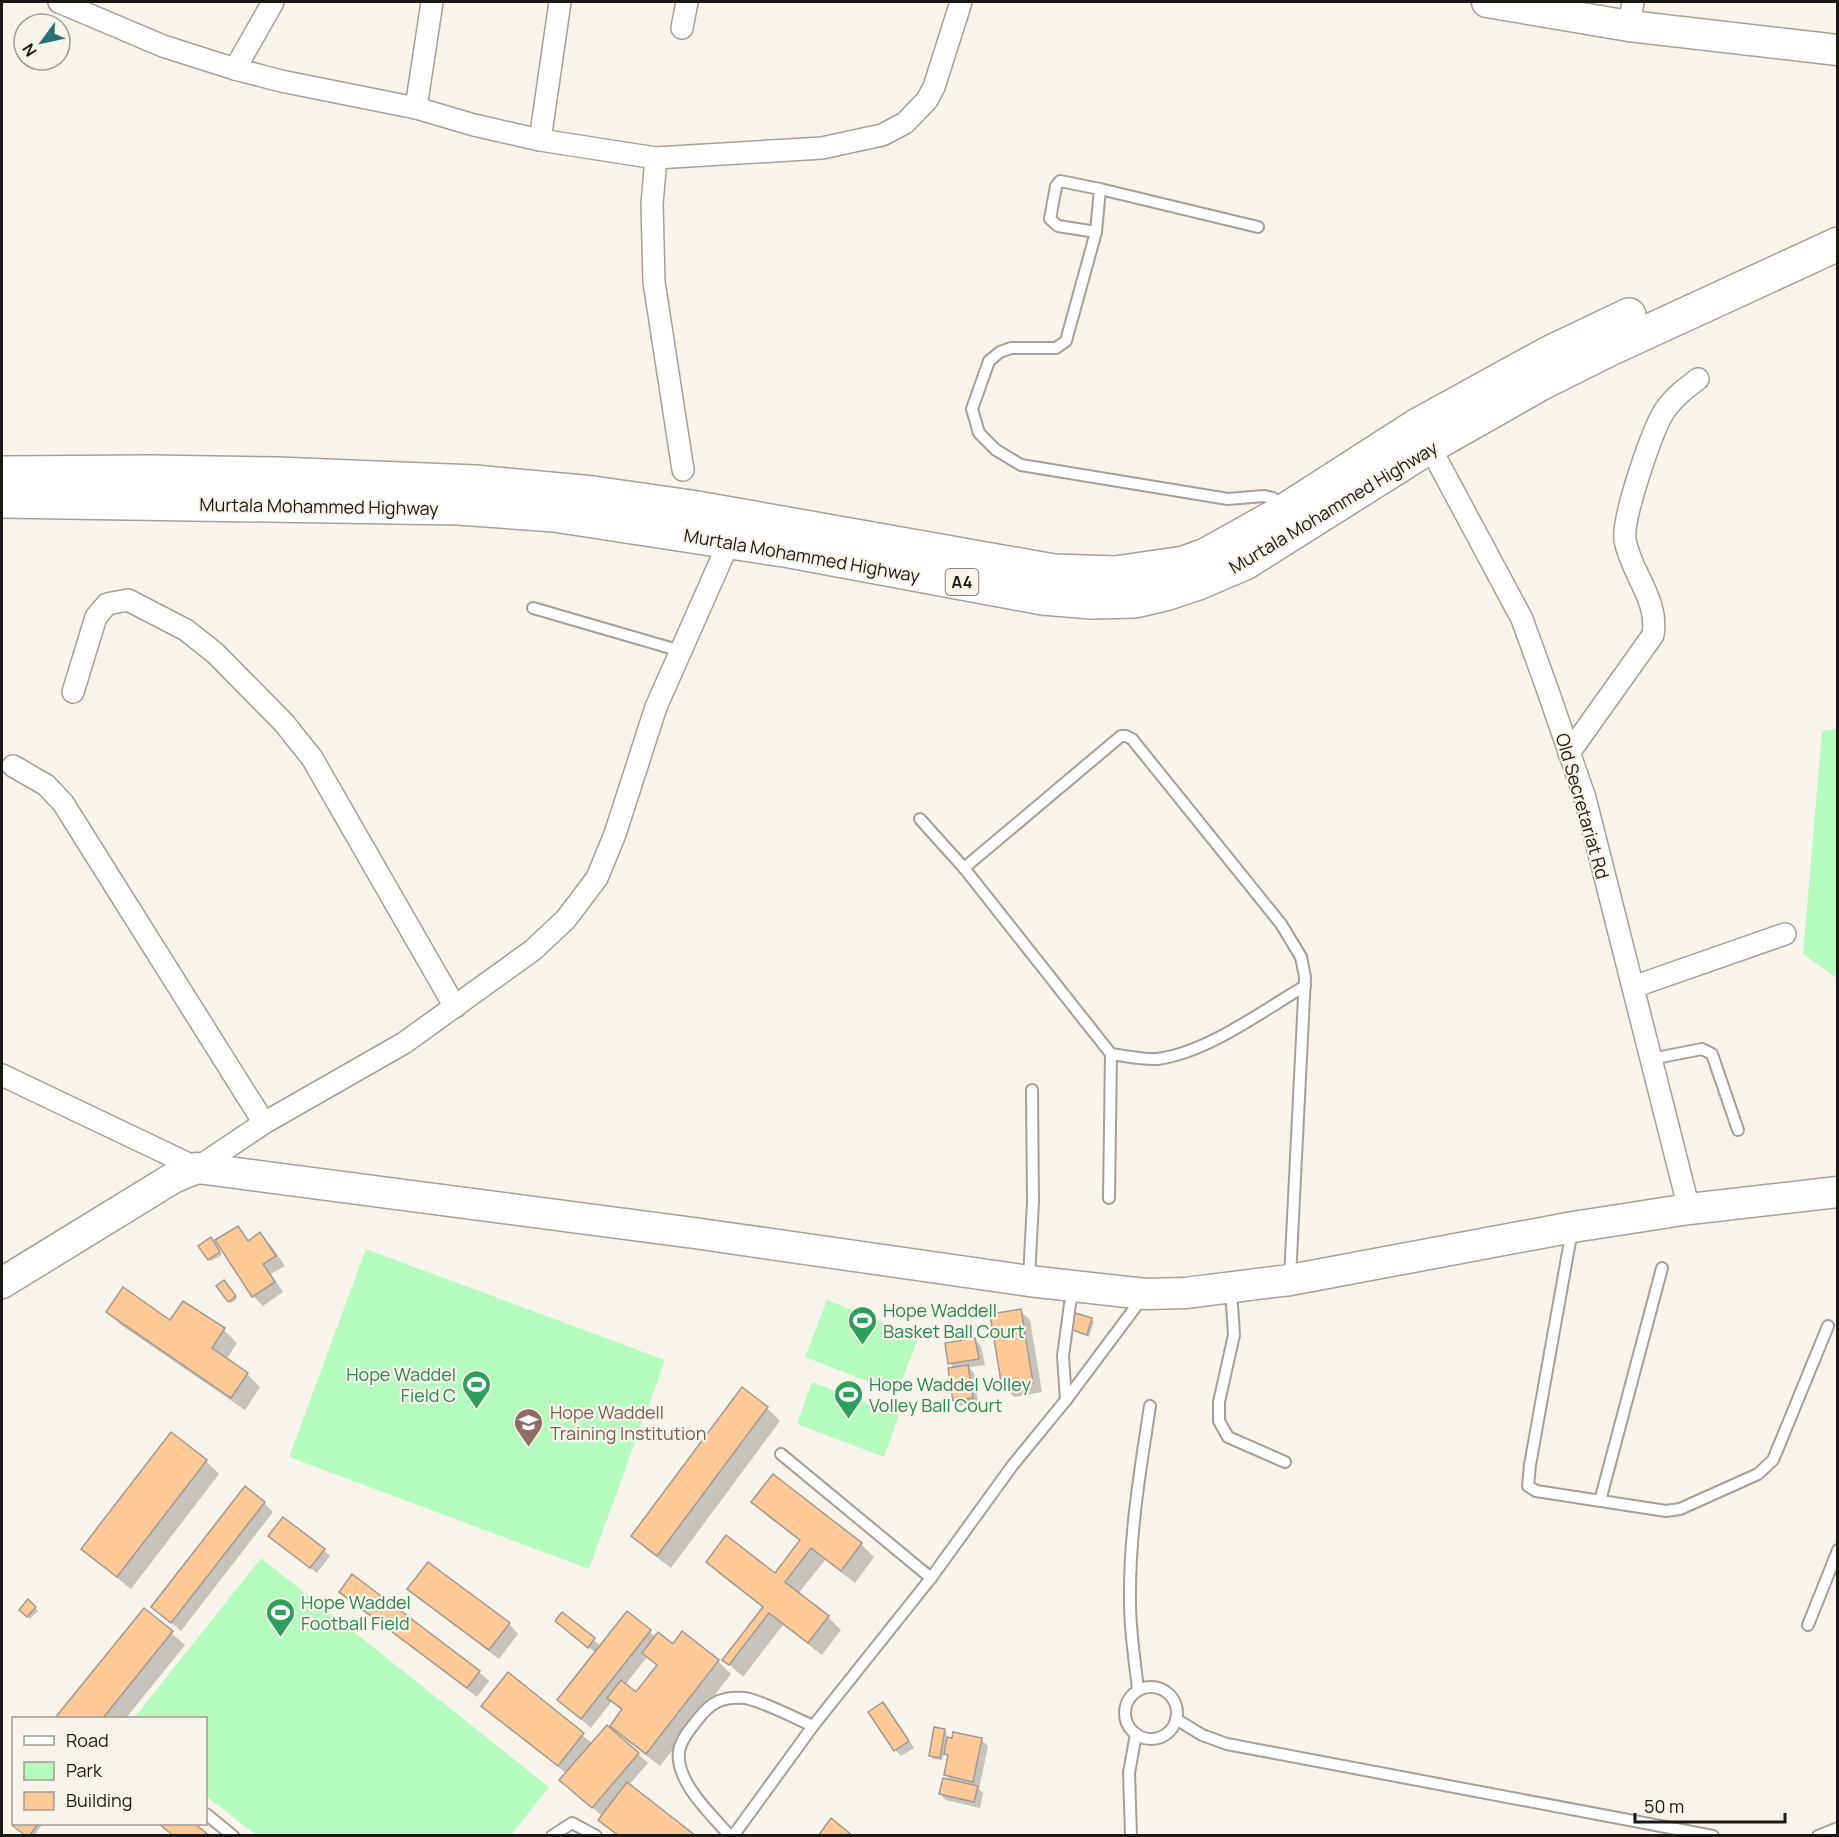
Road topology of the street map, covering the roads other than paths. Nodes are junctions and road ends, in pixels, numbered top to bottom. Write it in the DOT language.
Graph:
graph roads {
  1 [pos="62,2"];
  2 [pos="273,2"];
  3 [pos="432,2"];
  4 [pos="560,2"];
  5 [pos="687,2"];
  6 [pos="962,2"];
  7 [pos="1487,2"];
  8 [pos="1631,14"];
  9 [pos="682,28"];
  10 [pos="1838,50"];
  11 [pos="235,69"];
  12 [pos="416,108"];
  13 [pos="540,140"];
  14 [pos="656,158"];
  15 [pos="1100,189"];
  16 [pos="1838,219"];
  17 [pos="1258,227"];
  18 [pos="1096,231"];
  19 [pos="1838,244"];
  20 [pos="1698,380"];
  21 [pos="1424,436"];
  22 [pos="683,470"];
  23 [pos="2,473"];
  24 [pos="2,501"];
  25 [pos="1281,513"];
  26 [pos="735,529"];
  27 [pos="533,608"];
  28 [pos="681,651"];
  29 [pos="73,692"];
  30 [pos="1569,753"];
  31 [pos="13,766"];
  32 [pos="920,819"];
  33 [pos="964,868"];
  34 [pos="1785,934"];
  35 [pos="1305,986"];
  36 [pos="1633,987"];
  37 [pos="455,1007"];
  38 [pos="1111,1054"];
  39 [pos="1651,1059"];
  40 [pos="2,1075"];
  41 [pos="1032,1090"];
  42 [pos="264,1123"];
  43 [pos="1737,1130"];
  44 [pos="197,1168"];
  45 [pos="1838,1191"];
  46 [pos="1109,1198"];
  47 [pos="1689,1209"];
  48 [pos="1573,1227"];
  49 [pos="1662,1268"];
  50 [pos="1290,1280"];
  51 [pos="1029,1281"];
  52 [pos="2,1283"];
  53 [pos="1076,1286"];
  54 [pos="1231,1289"];
  55 [pos="1145,1294"];
  56 [pos="1828,1326"];
  57 [pos="1066,1400"];
  58 [pos="1150,1406"];
  59 [pos="781,1454"];
  60 [pos="1285,1462"];
  61 [pos="1600,1501"];
  62 [pos="1838,1550"];
  63 [pos="931,1578"];
  64 [pos="1808,1625"];
  65 [pos="1138,1690"];
  66 [pos="1176,1719"];
  67 [pos="813,1726"];
  68 [pos="1136,1734"];
  69 [pos="207,1815"];
  70 [pos="1838,1828"];
  71 [pos="233,1836"];
  72 [pos="552,1836"];
  73 [pos="596,1836"];
  74 [pos="731,1836"];
  75 [pos="1131,1836"];
  76 [pos="1713,1836"];
  77 [pos="1818,1836"];
  1 -- 11 [label="street"];
  2 -- 11 [label="street"];
  3 -- 12 [label="street"];
  4 -- 13 [label="street"];
  5 -- 9 [label="street"];
  6 -- 14 [label="street"];
  7 -- 8 [label="street"];
  8 -- 10 [label="street"];
  11 -- 12 [label="street"];
  12 -- 13 [label="street"];
  13 -- 14 [label="street"];
  14 -- 22 [label="street"];
  15 -- 17 [label="lane"];
  15 -- 18 [label="lane"];
  15 -- 18 [label="lane"];
  16 -- 21 [label="highway, Murtala Mohammed Highway / A4"];
  18 -- 25 [label="lane"];
  19 -- 21 [label="highway, Murtala Mohammed Highway / A4"];
  20 -- 30 [label="street"];
  21 -- 25 [label="highway, Murtala Mohammed Highway / A4"];
  21 -- 26 [label="highway, Murtala Mohammed Highway / A4"];
  21 -- 30 [label="street, Old Secretariat Rd"];
  23 -- 26 [label="highway, Murtala Mohammed Highway / A4"];
  24 -- 26 [label="highway, Murtala Mohammed Highway / A4"];
  25 -- 26 [label="highway, Murtala Mohammed Highway / A4"];
  26 -- 28 [label="street"];
  27 -- 28 [label="lane"];
  28 -- 37 [label="street"];
  29 -- 37 [label="street"];
  30 -- 36 [label="street, Old Secretariat Rd"];
  31 -- 42 [label="street"];
  32 -- 33 [label="lane"];
  33 -- 35 [label="lane"];
  33 -- 38 [label="lane"];
  34 -- 36 [label="street"];
  35 -- 38 [label="lane"];
  35 -- 50 [label="lane"];
  36 -- 39 [label="street, Old Secretariat Rd"];
  37 -- 42 [label="street"];
  38 -- 46 [label="lane"];
  39 -- 43 [label="lane"];
  39 -- 47 [label="street, Old Secretariat Rd"];
  40 -- 44 [label="street"];
  41 -- 51 [label="lane"];
  42 -- 44 [label="street"];
  44 -- 51 [label="street"];
  44 -- 52 [label="street"];
  45 -- 47 [label="street"];
  47 -- 48 [label="street"];
  48 -- 50 [label="street"];
  48 -- 61 [label="lane"];
  49 -- 61 [label="lane"];
  50 -- 54 [label="street"];
  51 -- 53 [label="street"];
  53 -- 55 [label="street"];
  53 -- 57 [label="lane"];
  54 -- 55 [label="street"];
  54 -- 60 [label="lane"];
  55 -- 57 [label="lane"];
  56 -- 61 [label="lane"];
  57 -- 63 [label="lane"];
  58 -- 65 [label="lane"];
  59 -- 63 [label="lane"];
  62 -- 64 [label="lane"];
  63 -- 67 [label="lane"];
  65 -- 66 [label="lane"];
  65 -- 68 [label="lane"];
  66 -- 68 [label="lane"];
  66 -- 76 [label="lane"];
  67 -- 74 [label="lane"];
  67 -- 74 [label="lane"];
  68 -- 75 [label="lane"];
  69 -- 71 [label="lane"];
  70 -- 77 [label="lane"];
  72 -- 73 [label="lane"];
}
